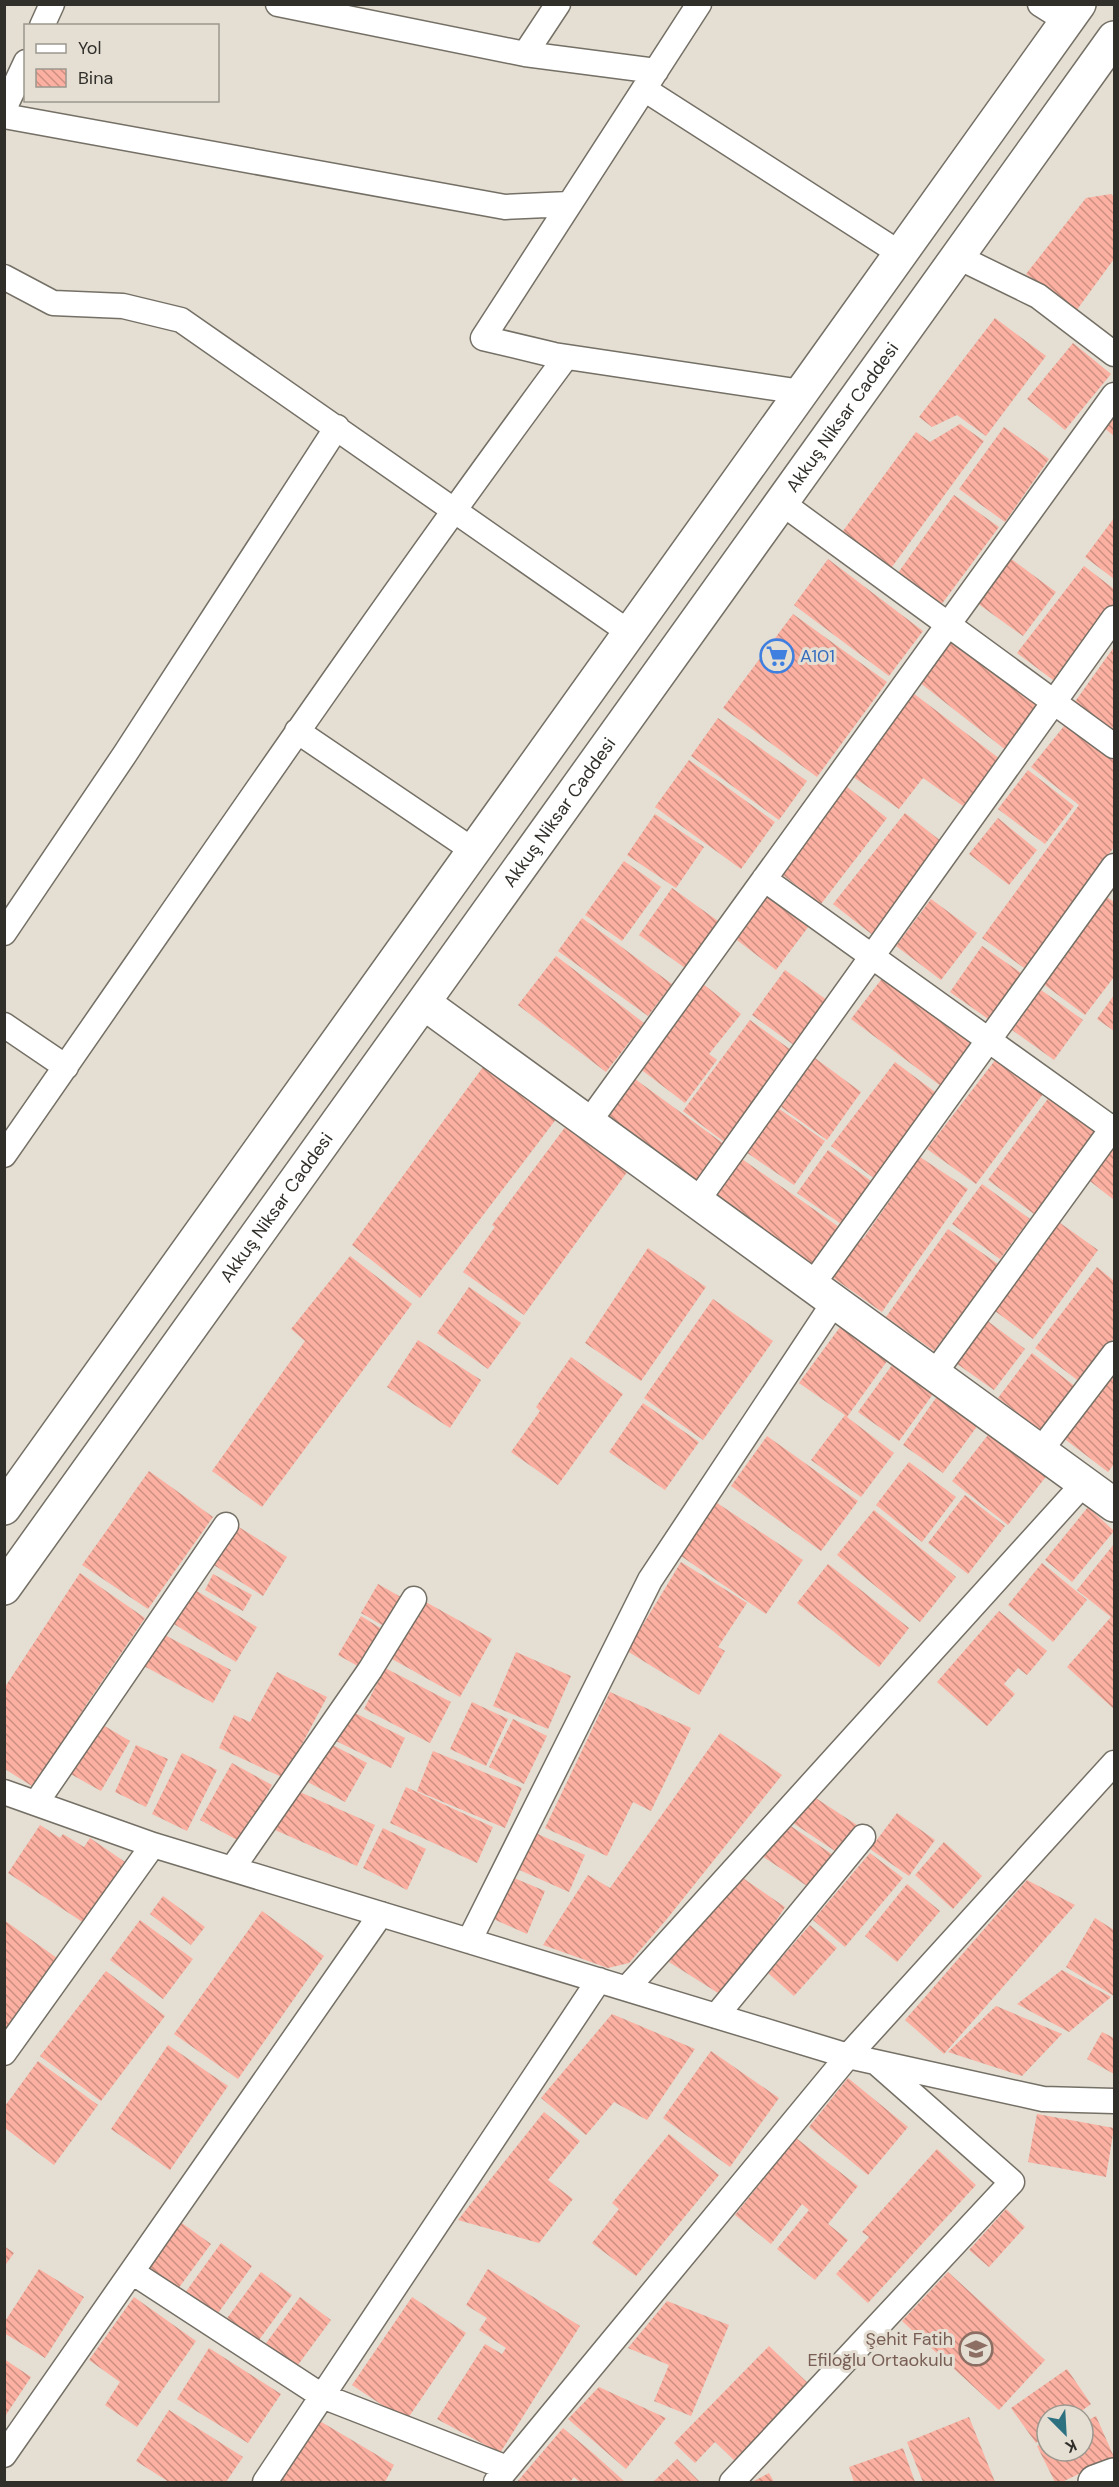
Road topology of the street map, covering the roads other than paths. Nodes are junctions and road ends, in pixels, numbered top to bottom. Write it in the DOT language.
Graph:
graph roads {
  1 [pos="52,4"];
  2 [pos="278,4"];
  3 [pos="558,4"];
  4 [pos="699,4"];
  5 [pos="1040,4"];
  6 [pos="341,10"];
  7 [pos="1073,13"];
  8 [pos="43,24"];
  9 [pos="1114,38"];
  10 [pos="525,54"];
  11 [pos="24,66"];
  12 [pos="650,80"];
  13 [pos="4,109"];
  14 [pos="4,116"];
  15 [pos="569,204"];
  16 [pos="901,254"];
  17 [pos="958,257"];
  18 [pos="4,277"];
  19 [pos="1114,354"];
  20 [pos="566,357"];
  21 [pos="802,392"];
  22 [pos="1114,395"];
  23 [pos="337,427"];
  24 [pos="783,503"];
  25 [pos="454,508"];
  26 [pos="1114,618"];
  27 [pos="949,624"];
  28 [pos="630,633"];
  29 [pos="1053,700"];
  30 [pos="297,731"];
  31 [pos="1114,746"];
  32 [pos="474,851"];
  33 [pos="1114,866"];
  34 [pos="764,879"];
  35 [pos="4,933"];
  36 [pos="872,956"];
  37 [pos="424,1003"];
  38 [pos="4,1025"];
  39 [pos="988,1041"];
  40 [pos="66,1067"];
  41 [pos="588,1123"];
  42 [pos="1114,1128"];
  43 [pos="4,1155"];
  44 [pos="697,1201"];
  45 [pos="824,1293"];
  46 [pos="1114,1354"];
  47 [pos="934,1374"];
  48 [pos="1040,1451"];
  49 [pos="1084,1483"];
  50 [pos="1114,1505"];
  51 [pos="4,1508"];
  52 [pos="226,1525"];
  53 [pos="4,1588"];
  54 [pos="414,1599"];
  55 [pos="1114,1763"];
  56 [pos="4,1792"];
  57 [pos="36,1803"];
  58 [pos="863,1837"];
  59 [pos="153,1845"];
  60 [pos="232,1869"];
  61 [pos="381,1914"];
  62 [pos="470,1941"];
  63 [pos="599,1980"];
  64 [pos="627,1989"];
  65 [pos="716,2016"];
  66 [pos="4,2053"];
  67 [pos="848,2056"];
  68 [pos="875,2062"];
  69 [pos="1114,2101"];
  70 [pos="132,2272"];
  71 [pos="322,2396"];
  72 [pos="4,2455"];
  73 [pos="502,2475"];
  74 [pos="1114,2475"];
  75 [pos="265,2482"];
  76 [pos="732,2482"];
  77 [pos="1095,2482"];
  1 -- 8 [label="street"];
  2 -- 6 [label="street"];
  3 -- 10 [label="street"];
  4 -- 12 [label="street"];
  5 -- 7 [label="street"];
  6 -- 10 [label="street"];
  7 -- 16 [label="main road"];
  9 -- 17 [label="main road, Akkuş Niksar Caddesi"];
  10 -- 12 [label="street"];
  11 -- 13 [label="street"];
  12 -- 15 [label="street"];
  12 -- 16 [label="street"];
  14 -- 15 [label="street"];
  15 -- 20 [label="street"];
  16 -- 21 [label="main road"];
  17 -- 19 [label="street"];
  17 -- 24 [label="main road, Akkuş Niksar Caddesi"];
  18 -- 23 [label="street"];
  20 -- 21 [label="street"];
  20 -- 25 [label="street"];
  21 -- 28 [label="main road"];
  22 -- 27 [label="street"];
  23 -- 25 [label="street"];
  23 -- 35 [label="street"];
  24 -- 27 [label="street"];
  24 -- 37 [label="main road, Akkuş Niksar Caddesi"];
  25 -- 28 [label="street"];
  25 -- 30 [label="street"];
  26 -- 29 [label="street"];
  27 -- 29 [label="street"];
  27 -- 34 [label="street"];
  28 -- 32 [label="main road"];
  29 -- 31 [label="street"];
  29 -- 36 [label="street"];
  30 -- 32 [label="street"];
  30 -- 40 [label="street"];
  32 -- 51 [label="main road"];
  33 -- 39 [label="street"];
  34 -- 36 [label="street"];
  34 -- 41 [label="street"];
  36 -- 39 [label="street"];
  36 -- 44 [label="street"];
  37 -- 41 [label="main road"];
  37 -- 53 [label="main road, Akkuş Niksar Caddesi"];
  38 -- 40 [label="street"];
  39 -- 42 [label="street"];
  39 -- 45 [label="street"];
  40 -- 43 [label="street"];
  41 -- 44 [label="main road"];
  42 -- 47 [label="street"];
  44 -- 45 [label="main road"];
  45 -- 47 [label="main road"];
  45 -- 62 [label="street"];
  46 -- 48 [label="street"];
  47 -- 48 [label="main road"];
  48 -- 49 [label="main road"];
  49 -- 50 [label="main road"];
  49 -- 64 [label="street"];
  52 -- 57 [label="street"];
  54 -- 60 [label="street"];
  55 -- 67 [label="street"];
  56 -- 57 [label="street"];
  57 -- 59 [label="street"];
  58 -- 65 [label="street"];
  59 -- 60 [label="street"];
  59 -- 66 [label="street"];
  60 -- 61 [label="street"];
  61 -- 62 [label="street"];
  61 -- 70 [label="street"];
  62 -- 63 [label="street"];
  63 -- 64 [label="street"];
  63 -- 71 [label="street"];
  64 -- 65 [label="street"];
  65 -- 67 [label="street"];
  67 -- 68 [label="street"];
  67 -- 73 [label="street"];
  68 -- 69 [label="street"];
  68 -- 76 [label="street"];
  70 -- 71 [label="street"];
  70 -- 72 [label="street"];
  71 -- 73 [label="street"];
  71 -- 75 [label="street"];
  74 -- 77 [label="main road"];
}
